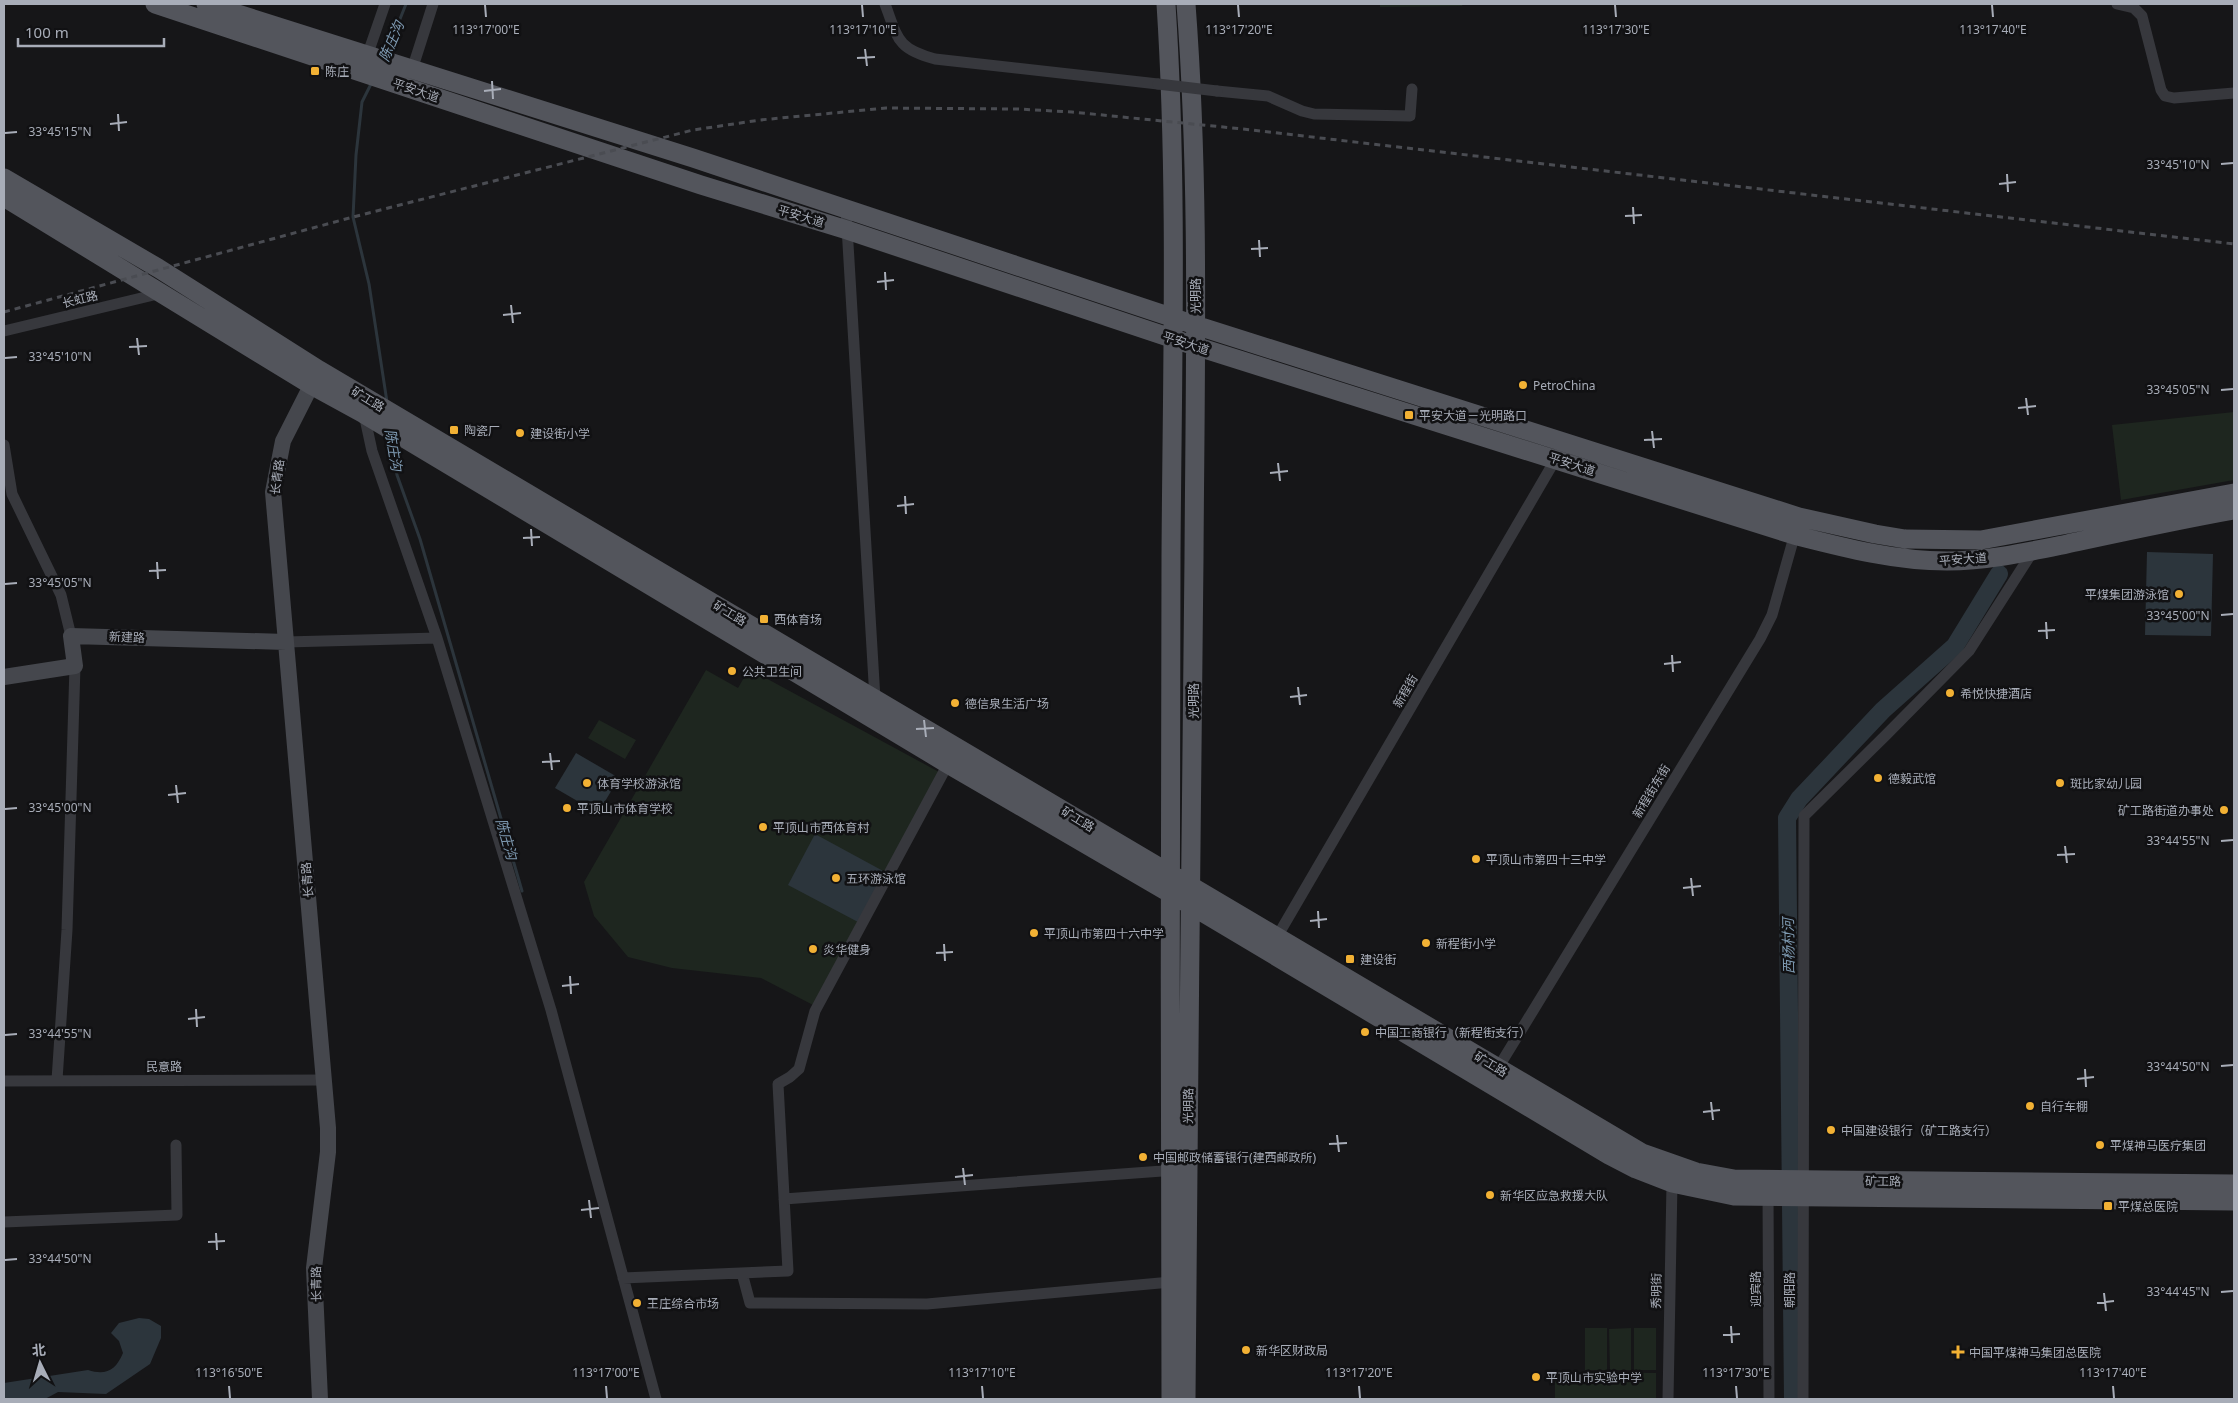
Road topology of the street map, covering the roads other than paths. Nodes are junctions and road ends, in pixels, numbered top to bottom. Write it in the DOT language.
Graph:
graph roads {
  1 [pos="155,4"];
  2 [pos="206,4"];
  3 [pos="385,4"];
  4 [pos="433,4"];
  5 [pos="885,4"];
  6 [pos="1166,4"];
  7 [pos="1186,4"];
  8 [pos="2117,4"];
  9 [pos="369,65"];
  10 [pos="405,77"];
  11 [pos="1412,89"];
  12 [pos="2234,93"];
  13 [pos="4,178"];
  14 [pos="4,197"];
  15 [pos="846,210"];
  16 [pos="848,230"];
  17 [pos="162,293"];
  18 [pos="1174,318"];
  19 [pos="1195,325"];
  20 [pos="4,331"];
  21 [pos="1173,338"];
  22 [pos="1195,346"];
  23 [pos="315,378"];
  24 [pos="367,407"];
  25 [pos="406,431"];
  26 [pos="1565,443"];
  27 [pos="4,445"];
  28 [pos="1556,459"];
  29 [pos="2234,493"];
  30 [pos="2234,510"];
  31 [pos="1797,526"];
  32 [pos="2032,551"];
  33 [pos="71,636"];
  34 [pos="437,638"];
  35 [pos="286,642"];
  36 [pos="75,666"];
  37 [pos="4,677"];
  38 [pos="876,699"];
  39 [pos="948,764"];
  40 [pos="1171,873"];
  41 [pos="1191,884"];
  42 [pos="1171,894"];
  43 [pos="1192,906"];
  44 [pos="1273,944"];
  45 [pos="1498,1068"];
  46 [pos="57,1080"];
  47 [pos="325,1080"];
  48 [pos="4,1081"];
  49 [pos="176,1145"];
  50 [pos="1179,1170"];
  51 [pos="1672,1183"];
  52 [pos="2234,1184"];
  53 [pos="1774,1188"];
  54 [pos="1802,1189"];
  55 [pos="784,1199"];
  56 [pos="2234,1201"];
  57 [pos="4,1222"];
  58 [pos="742,1273"];
  59 [pos="623,1278"];
  60 [pos="1171,1282"];
  61 [pos="320,1399"];
  62 [pos="656,1399"];
  63 [pos="1171,1399"];
  64 [pos="1186,1399"];
  65 [pos="1668,1399"];
  66 [pos="1769,1399"];
  67 [pos="1803,1399"];
  1 -- 9 [label="main road, 平安大道"];
  2 -- 9 [label="main road, 平安大道"];
  3 -- 9 [label="street"];
  4 -- 10 [label="street"];
  5 -- 11 [label="street, bridge"];
  6 -- 18 [label="main road, 光明路"];
  7 -- 19 [label="main road, 光明路"];
  8 -- 12 [label="street"];
  9 -- 10 [label="main road, 平安大道"];
  10 -- 15 [label="main road, 平安大道"];
  10 -- 16 [label="main road, 平安大道"];
  13 -- 23 [label="main road, 矿工路"];
  14 -- 17 [label="main road, 矿工路"];
  15 -- 16 [label="street"];
  15 -- 18 [label="main road, 平安大道"];
  16 -- 21 [label="main road, 平安大道"];
  16 -- 38 [label="street"];
  17 -- 20 [label="street, 长虹路"];
  17 -- 23 [label="main road, 矿工路"];
  18 -- 19 [label="main road, 平安大道"];
  18 -- 21 [label="main road, 光明路"];
  19 -- 22 [label="main road, 光明路"];
  19 -- 26 [label="main road, 平安大道"];
  21 -- 22 [label="main road, 平安大道"];
  21 -- 40 [label="main road, 光明路"];
  22 -- 28 [label="main road, 平安大道"];
  22 -- 41 [label="main road, 光明路"];
  23 -- 24 [label="main road, 矿工路"];
  23 -- 35 [label="street, 长青路"];
  24 -- 25 [label="main road, 矿工路"];
  24 -- 34 [label="street"];
  25 -- 38 [label="main road, 矿工路"];
  25 -- 39 [label="main road, 矿工路"];
  26 -- 28 [label="street, 新程街"];
  26 -- 31 [label="main road, 平安大道"];
  27 -- 33 [label="street"];
  28 -- 31 [label="main road, 平安大道"];
  28 -- 44 [label="street, 新程街"];
  29 -- 31 [label="main road, 平安大道"];
  30 -- 32 [label="main road, 平安大道"];
  31 -- 32 [label="main road, 平安大道"];
  31 -- 45 [label="street, 新程街东街"];
  32 -- 54 [label="street, 朝阳路"];
  33 -- 35 [label="street, 新建路"];
  33 -- 36 [label="street"];
  34 -- 35 [label="street"];
  34 -- 59 [label="street"];
  35 -- 47 [label="street, 长青路"];
  36 -- 37 [label="street"];
  36 -- 46 [label="street"];
  38 -- 40 [label="main road, 矿工路"];
  39 -- 42 [label="main road, 矿工路"];
  39 -- 55 [label="street"];
  40 -- 41 [label="main road, 矿工路"];
  40 -- 42 [label="main road, 光明路"];
  41 -- 43 [label="main road, 光明路"];
  41 -- 44 [label="main road, 矿工路"];
  42 -- 43 [label="main road, 矿工路"];
  42 -- 50 [label="main road, 光明路"];
  43 -- 44 [label="main road, 矿工路"];
  43 -- 50 [label="main road, 光明路"];
  44 -- 45 [label="main road, 矿工路"];
  44 -- 51 [label="main road, 矿工路"];
  45 -- 53 [label="main road, 矿工路"];
  46 -- 47 [label="street, 民意路"];
  46 -- 48 [label="street, 民意路"];
  47 -- 61 [label="street, 长青路"];
  49 -- 57 [label="street"];
  50 -- 55 [label="street"];
  50 -- 60 [label="main road, 光明路"];
  50 -- 64 [label="main road, 光明路"];
  51 -- 53 [label="main road, 矿工路"];
  51 -- 65 [label="street, 秀明街"];
  52 -- 54 [label="main road, 矿工路"];
  53 -- 54 [label="main road, 矿工路"];
  53 -- 66 [label="street, 迎宾路"];
  54 -- 56 [label="main road, 矿工路"];
  54 -- 67 [label="street, 朝阳路"];
  55 -- 58 [label="street"];
  58 -- 59 [label="street"];
  58 -- 60 [label="street"];
  59 -- 62 [label="street"];
  60 -- 63 [label="main road, 光明路"];
}
